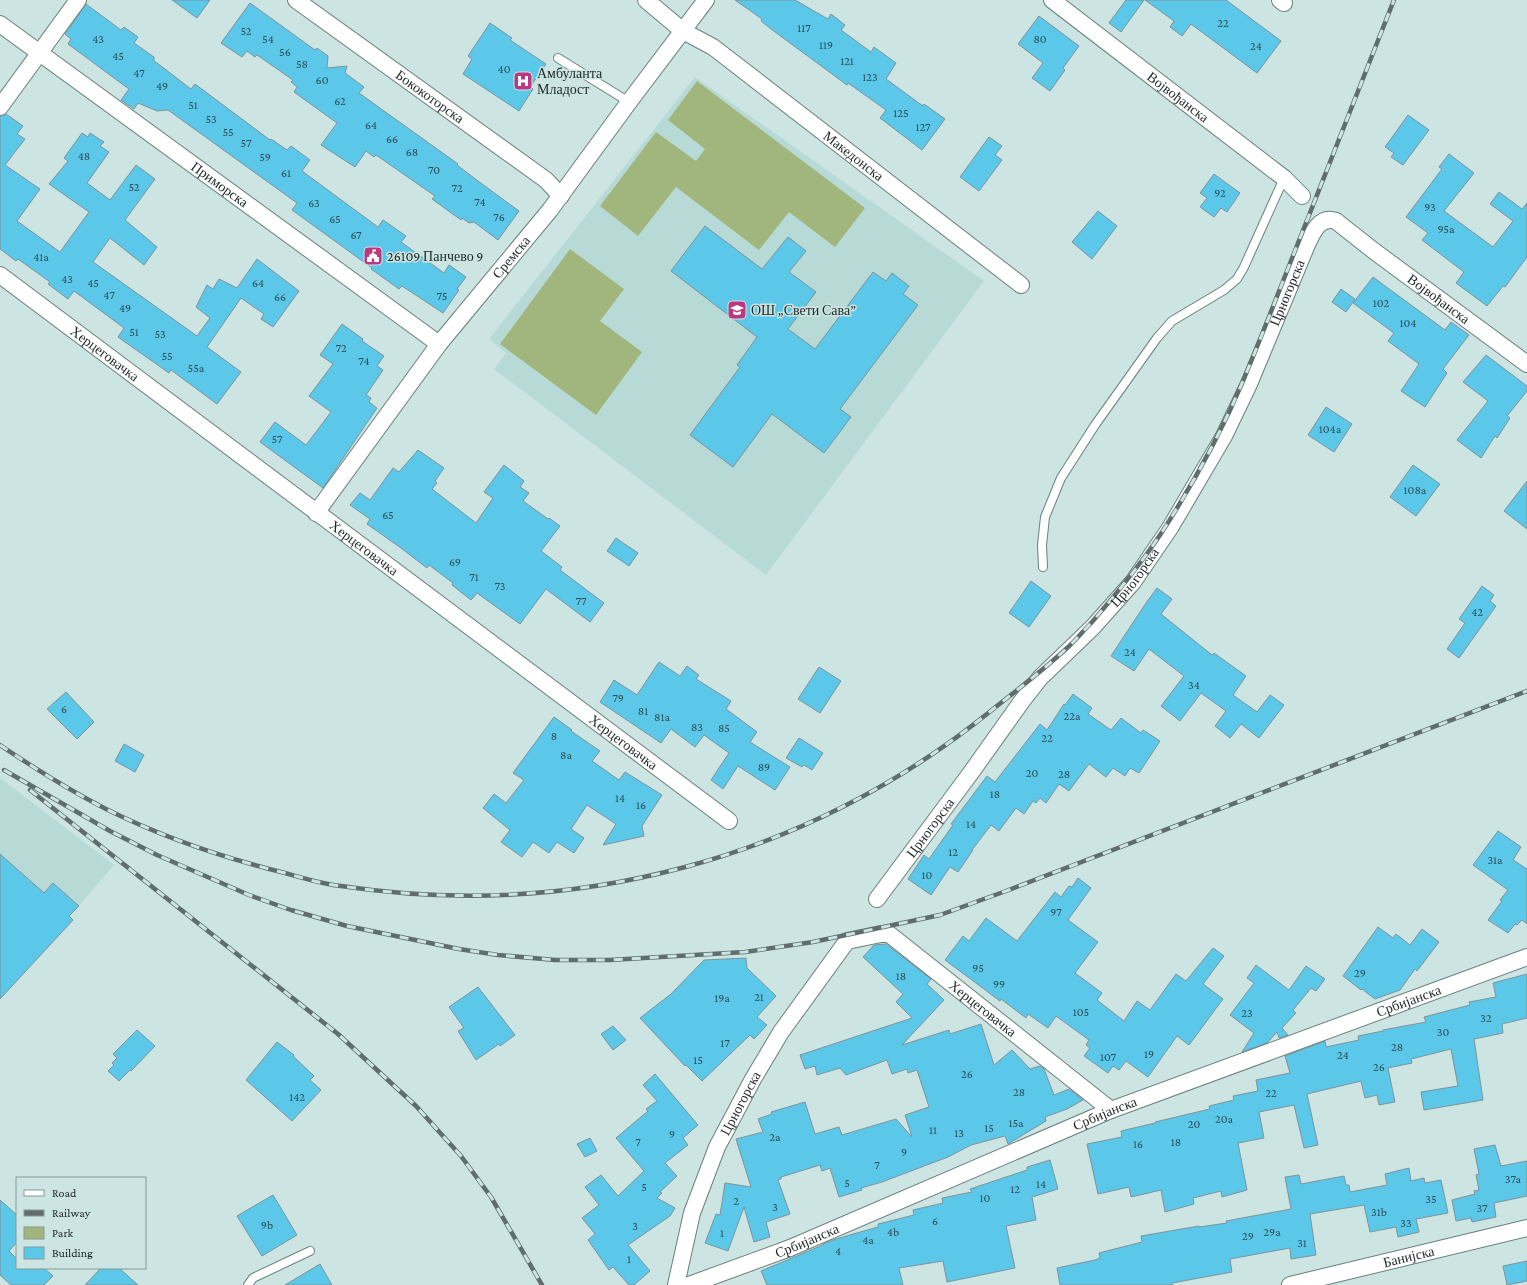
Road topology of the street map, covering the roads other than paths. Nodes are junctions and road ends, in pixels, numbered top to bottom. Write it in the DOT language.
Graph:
graph roads {
  1 [pos="78,0"];
  2 [pos="296,0"];
  3 [pos="646,0"];
  4 [pos="706,0"];
  5 [pos="1052,0"];
  6 [pos="0,24"];
  7 [pos="683,31"];
  8 [pos="40,52"];
  9 [pos="558,58"];
  10 [pos="629,102"];
  11 [pos="0,107"];
  12 [pos="1284,178"];
  13 [pos="561,196"];
  14 [pos="1302,196"];
  15 [pos="1331,219"];
  16 [pos="0,275"];
  17 [pos="1021,285"];
  18 [pos="439,344"];
  19 [pos="1527,364"];
  20 [pos="316,513"];
  21 [pos="1043,566"];
  22 [pos="729,821"];
  23 [pos="877,899"];
  24 [pos="847,941"];
  25 [pos="1527,957"];
  26 [pos="1111,1110"];
  27 [pos="1527,1228"];
  28 [pos="310,1252"];
  29 [pos="248,1285"];
  30 [pos="676,1285"];
  31 [pos="689,1285"];
  32 [pos="1290,1285"];
  1 -- 8 [label="street"];
  2 -- 13 [label="street, Бококоторска"];
  3 -- 7 [label="street, Македонска"];
  4 -- 7 [label="street, Сремска"];
  5 -- 12 [label="street, Војвођанска"];
  6 -- 8 [label="street, Приморска"];
  7 -- 10 [label="street, Сремска"];
  7 -- 17 [label="street, Македонска"];
  8 -- 11 [label="street"];
  8 -- 18 [label="street, Приморска"];
  9 -- 10 [label="lane"];
  10 -- 13 [label="street, Сремска"];
  12 -- 14 [label="street, Војвођанска"];
  12 -- 21 [label="lane"];
  13 -- 18 [label="street, Сремска"];
  15 -- 19 [label="street, Војвођанска"];
  15 -- 23 [label="street, Црногорска"];
  16 -- 20 [label="street, Херцеговачка"];
  18 -- 20 [label="street, Сремска"];
  20 -- 22 [label="street, Херцеговачка"];
  24 -- 26 [label="street, Херцеговачка"];
  24 -- 30 [label="street, Црногорска"];
  25 -- 26 [label="street, Србијанска"];
  26 -- 31 [label="street, Србијанска"];
  27 -- 32 [label="street, Банијска"];
  28 -- 29 [label="lane"];
}
